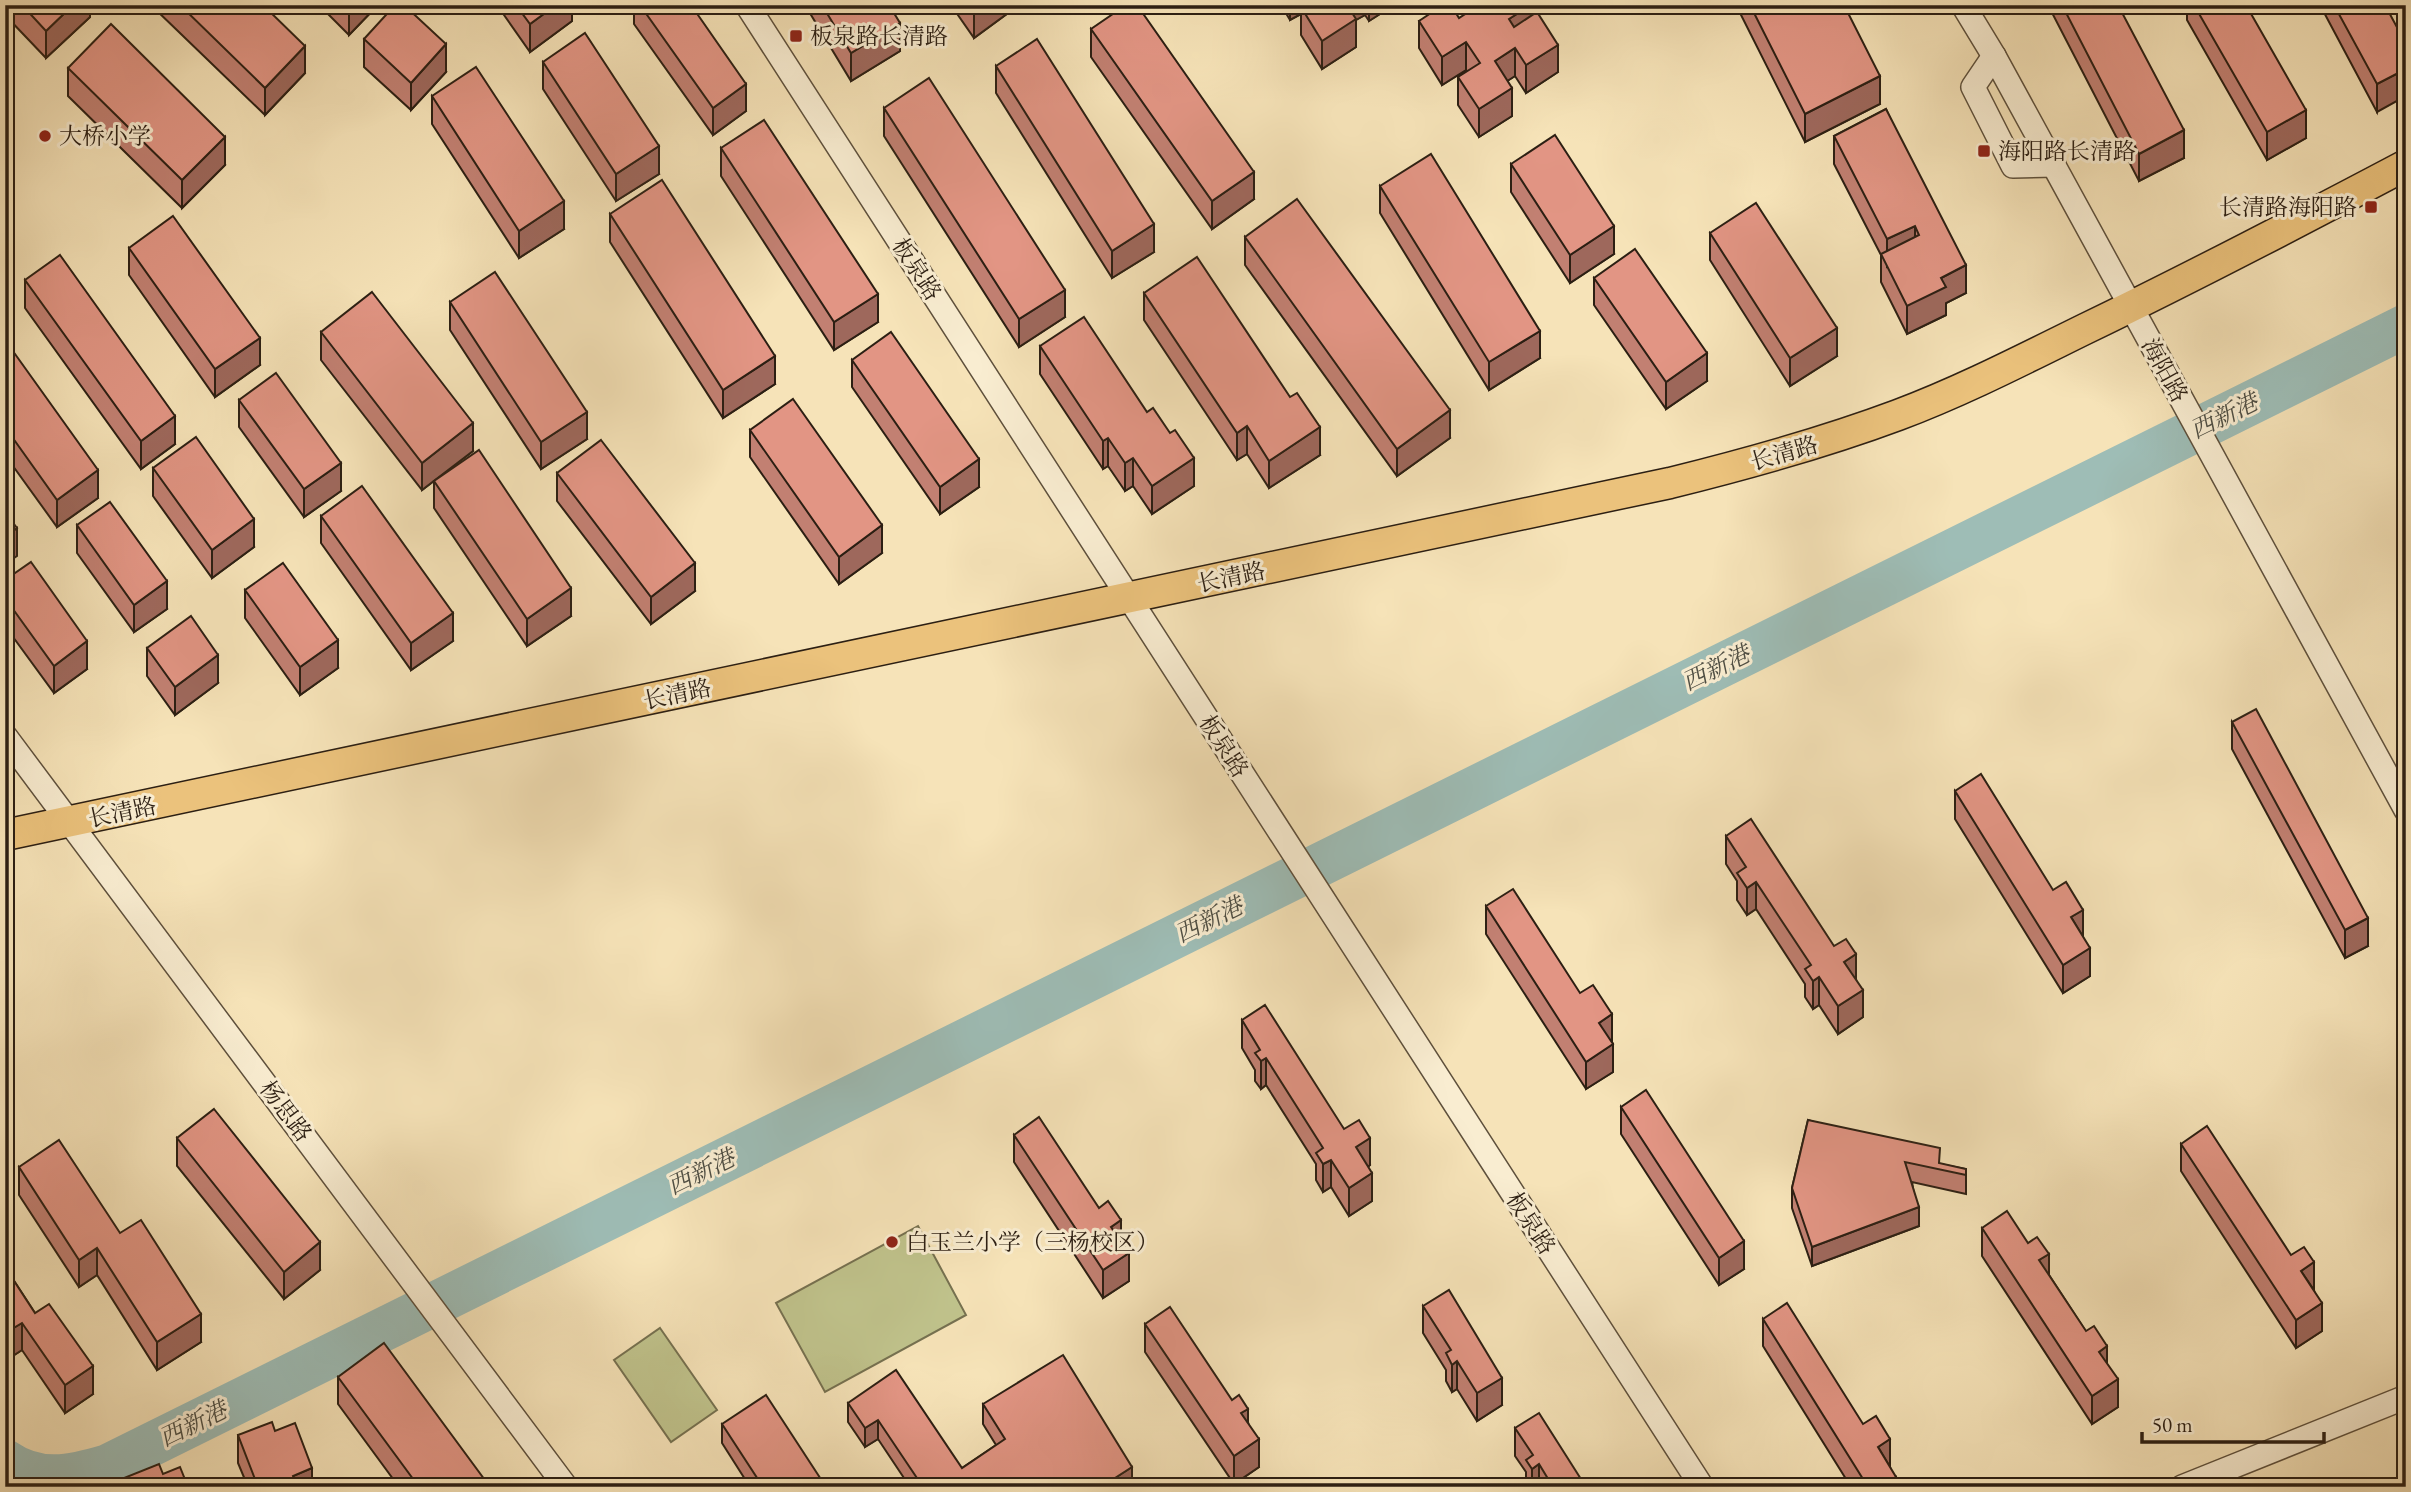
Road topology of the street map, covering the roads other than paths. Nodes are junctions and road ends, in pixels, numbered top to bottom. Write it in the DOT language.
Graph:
graph roads {
  1 [pos="747,5"];
  2 [pos="1963,5"];
  3 [pos="1994,56"];
  4 [pos="2054,165"];
  5 [pos="2406,165"];
  6 [pos="2131,307"];
  7 [pos="1129,598"];
  8 [pos="5,736"];
  9 [pos="2406,810"];
  10 [pos="71,823"];
  11 [pos="5,835"];
  12 [pos="2406,1397"];
  13 [pos="566,1487"];
  14 [pos="1702,1487"];
  15 [pos="2182,1487"];
  1 -- 7 [label="street, 板泉路"];
  2 -- 3 [label="street, 海阳路"];
  3 -- 4 [label="street, 海阳路"];
  3 -- 4 [label="street"];
  4 -- 6 [label="street, 海阳路"];
  5 -- 6 [label="main road, 长清路"];
  6 -- 7 [label="main road, 长清路"];
  6 -- 9 [label="street, 海阳路"];
  7 -- 10 [label="main road, 长清路"];
  7 -- 14 [label="street, 板泉路"];
  8 -- 10 [label="street, 杨思路"];
  10 -- 11 [label="main road, 长清路"];
  10 -- 13 [label="street, 杨思路"];
  12 -- 15 [label="street"];
}
